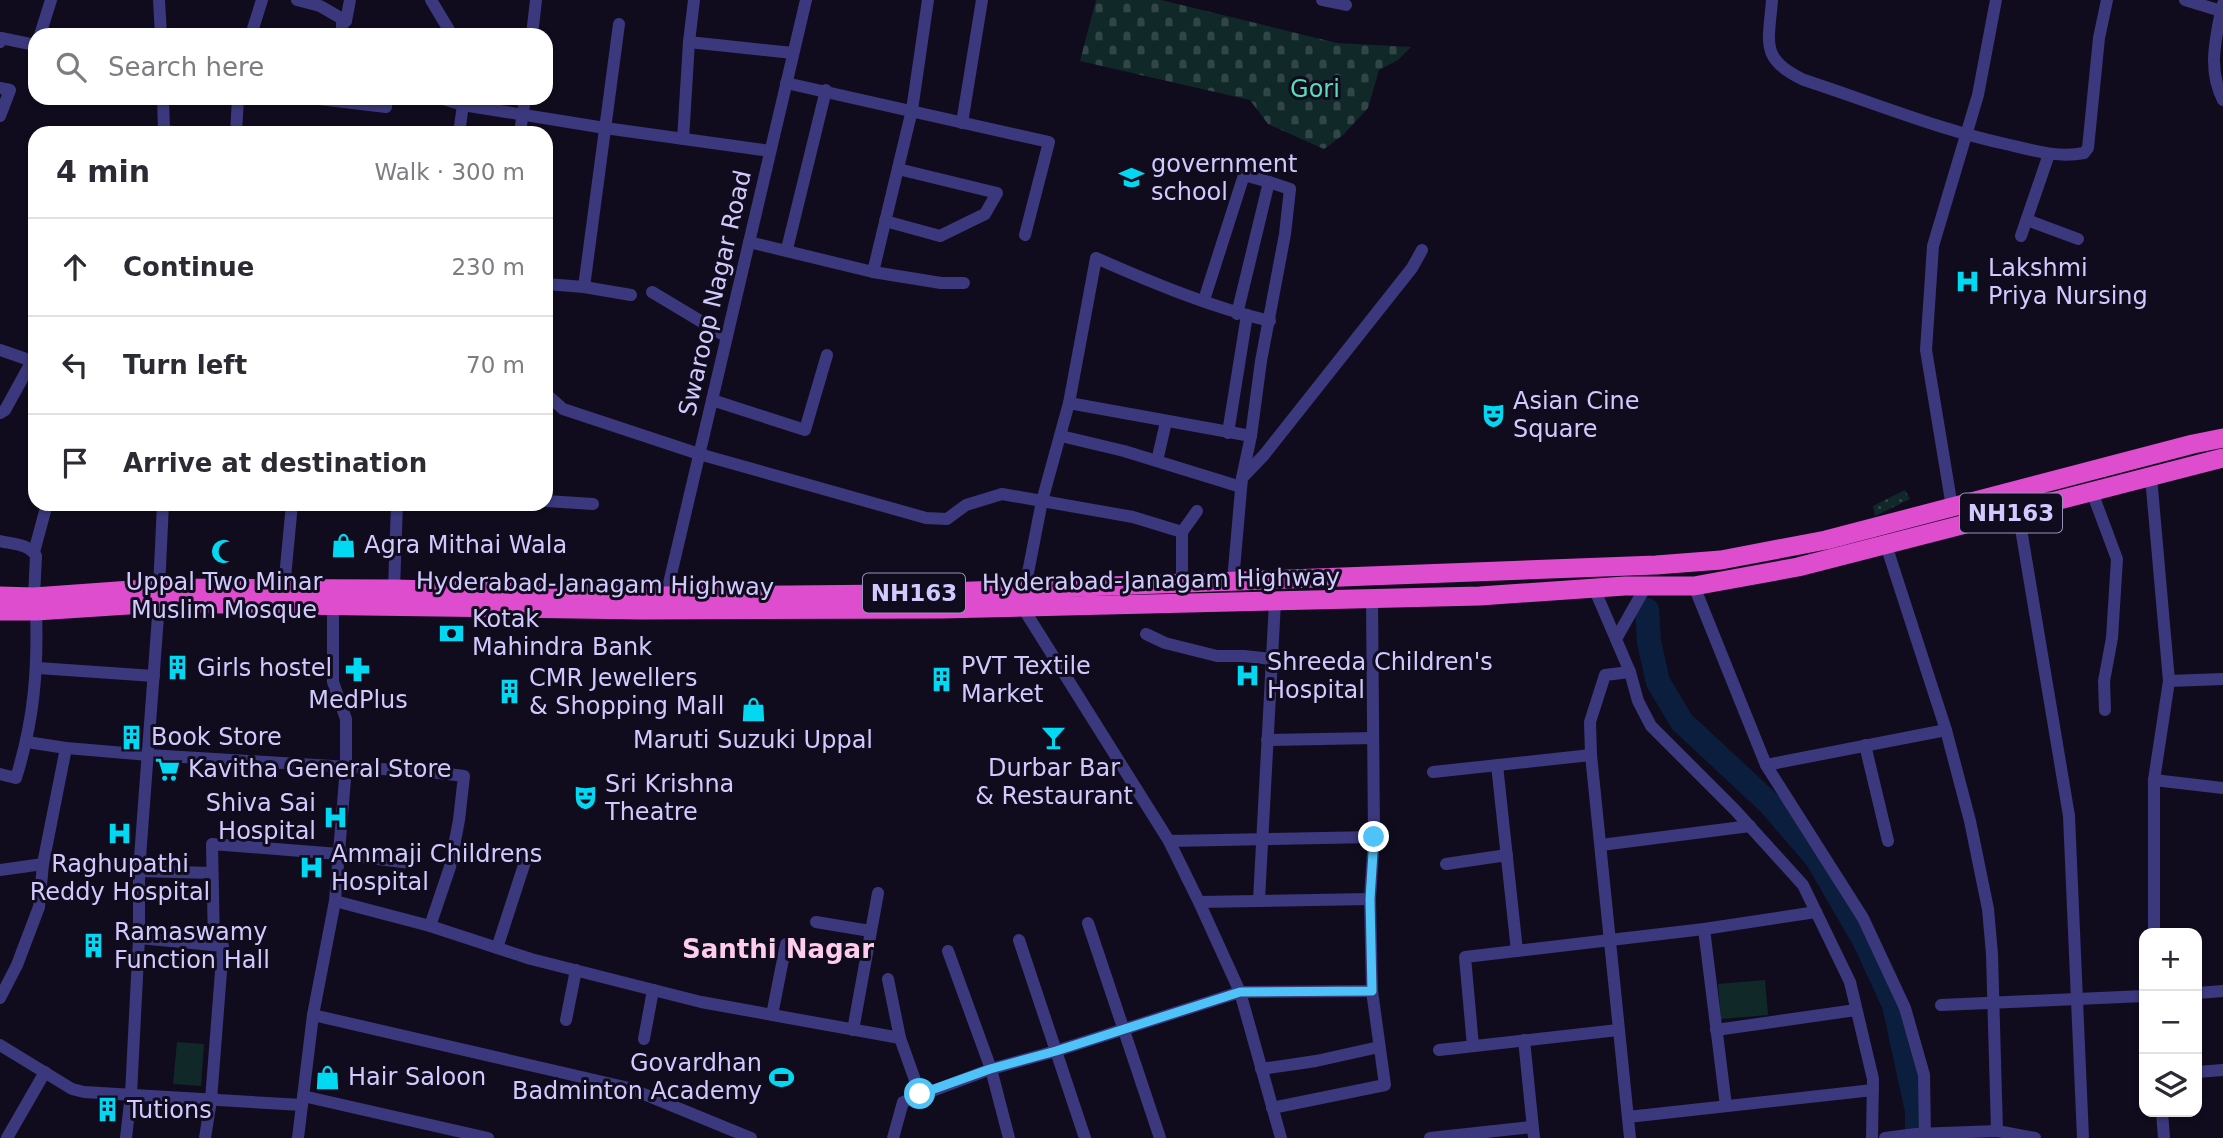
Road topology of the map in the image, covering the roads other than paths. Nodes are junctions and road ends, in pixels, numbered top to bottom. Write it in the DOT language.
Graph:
graph roads {
  1 [pos="51,0"];
  2 [pos="159,0"];
  3 [pos="262,0"];
  4 [pos="296,0"];
  5 [pos="350,0"];
  6 [pos="431,0"];
  7 [pos="536,0"];
  8 [pos="694,0"];
  9 [pos="806,0"];
  10 [pos="928,0"];
  11 [pos="982,0"];
  12 [pos="1322,0"];
  13 [pos="1772,0"];
  14 [pos="1996,0"];
  15 [pos="2107,0"];
  16 [pos="2185,0"];
  17 [pos="1346,5"];
  18 [pos="2222,7"];
  19 [pos="345,21"];
  20 [pos="619,24"];
  21 [pos="42,28"];
  22 [pos="161,28"];
  23 [pos="253,28"];
  24 [pos="342,28"];
  25 [pos="448,28"];
  26 [pos="533,28"];
  27 [pos="0,42"];
  28 [pos="689,42"];
  29 [pos="28,44"];
  30 [pos="793,53"];
  31 [pos="786,83"];
  32 [pos="0,88"];
  33 [pos="826,90"];
  34 [pos="2223,100"];
  35 [pos="163,105"];
  36 [pos="238,105"];
  37 [pos="370,105"];
  38 [pos="387,105"];
  39 [pos="462,105"];
  40 [pos="481,105"];
  41 [pos="524,105"];
  42 [pos="912,110"];
  43 [pos="523,114"];
  44 [pos="0,116"];
  45 [pos="962,123"];
  46 [pos="164,126"];
  47 [pos="236,126"];
  48 [pos="460,126"];
  49 [pos="521,126"];
  50 [pos="605,128"];
  51 [pos="1964,135"];
  52 [pos="682,139"];
  53 [pos="770,151"];
  54 [pos="2049,154"];
  55 [pos="898,169"];
  56 [pos="1269,182"];
  57 [pos="2027,220"];
  58 [pos="885,221"];
  59 [pos="1025,235"];
  60 [pos="2021,236"];
  61 [pos="2078,239"];
  62 [pos="749,242"];
  63 [pos="787,249"];
  64 [pos="1422,250"];
  65 [pos="873,272"];
  66 [pos="964,283"];
  67 [pos="553,285"];
  68 [pos="584,287"];
  69 [pos="652,292"];
  70 [pos="631,295"];
  71 [pos="1204,300"];
  72 [pos="1242,315"];
  73 [pos="1270,321"];
  74 [pos="727,337"];
  75 [pos="0,350"];
  76 [pos="827,355"];
  77 [pos="28,360"];
  78 [pos="28,372"];
  79 [pos="553,400"];
  80 [pos="712,400"];
  81 [pos="1069,403"];
  82 [pos="563,409"];
  83 [pos="553,411"];
  84 [pos="0,413"];
  85 [pos="1166,422"];
  86 [pos="1228,433"];
  87 [pos="1061,436"];
  88 [pos="1251,436"];
  89 [pos="2223,438"];
  90 [pos="699,454"];
  91 [pos="2223,458"];
  92 [pos="1157,461"];
  93 [pos="2151,477"];
  94 [pos="1242,482"];
  95 [pos="2092,492"];
  96 [pos="1042,500"];
  97 [pos="553,501"];
  98 [pos="593,504"];
  99 [pos="1952,507"];
  100 [pos="45,511"];
  101 [pos="163,511"];
  102 [pos="291,511"];
  103 [pos="397,511"];
  104 [pos="1197,511"];
  105 [pos="2018,511"];
  106 [pos="1182,532"];
  107 [pos="0,541"];
  108 [pos="1886,545"];
  109 [pos="34,552"];
  110 [pos="1233,581"];
  111 [pos="1182,583"];
  112 [pos="1646,586"];
  113 [pos="1694,586"];
  114 [pos="285,588"];
  115 [pos="1594,588"];
  116 [pos="394,589"];
  117 [pos="0,596"];
  118 [pos="159,596"];
  119 [pos="666,596"];
  120 [pos="1024,598"];
  121 [pos="476,599"];
  122 [pos="1372,600"];
  123 [pos="1275,602"];
  124 [pos="35,604"];
  125 [pos="333,606"];
  126 [pos="0,611"];
  127 [pos="1146,634"];
  128 [pos="1616,639"];
  129 [pos="1272,659"];
  130 [pos="38,668"];
  131 [pos="1630,672"];
  132 [pos="154,676"];
  133 [pos="2223,679"];
  134 [pos="2169,681"];
  135 [pos="2105,710"];
  136 [pos="1945,730"];
  137 [pos="1373,738"];
  138 [pos="1267,740"];
  139 [pos="27,742"];
  140 [pos="1865,746"];
  141 [pos="66,748"];
  142 [pos="149,755"];
  143 [pos="1591,755"];
  144 [pos="1497,765"];
  145 [pos="1766,765"];
  146 [pos="346,767"];
  147 [pos="1433,772"];
  148 [pos="0,774"];
  149 [pos="2154,780"];
  150 [pos="2223,788"];
  151 [pos="1750,826"];
  152 [pos="1374,837"];
  153 [pos="1261,839"];
  154 [pos="1169,841"];
  155 [pos="1888,841"];
  156 [pos="1601,845"];
  157 [pos="339,854"];
  158 [pos="1507,855"];
  159 [pos="525,862"];
  160 [pos="411,863"];
  161 [pos="43,864"];
  162 [pos="1446,864"];
  163 [pos="0,870"];
  164 [pos="139,871"];
  165 [pos="212,873"];
  166 [pos="878,893"];
  167 [pos="1370,899"];
  168 [pos="1259,900"];
  169 [pos="335,901"];
  170 [pos="1199,902"];
  171 [pos="1816,912"];
  172 [pos="816,922"];
  173 [pos="1088,923"];
  174 [pos="430,926"];
  175 [pos="2154,928"];
  176 [pos="1704,929"];
  177 [pos="870,931"];
  178 [pos="139,938"];
  179 [pos="1019,940"];
  180 [pos="1609,940"];
  181 [pos="786,944"];
  182 [pos="214,945"];
  183 [pos="498,948"];
  184 [pos="948,951"];
  185 [pos="1517,951"];
  186 [pos="576,970"];
  187 [pos="888,979"];
  188 [pos="653,990"];
  189 [pos="1372,991"];
  190 [pos="2223,991"];
  191 [pos="1240,992"];
  192 [pos="2202,993"];
  193 [pos="2139,996"];
  194 [pos="0,998"];
  195 [pos="2077,999"];
  196 [pos="1992,1004"];
  197 [pos="1941,1005"];
  198 [pos="1856,1010"];
  199 [pos="313,1015"];
  200 [pos="772,1015"];
  201 [pos="566,1020"];
  202 [pos="1124,1029"];
  203 [pos="853,1030"];
  204 [pos="1618,1030"];
  205 [pos="1716,1030"];
  206 [pos="900,1038"];
  207 [pos="644,1039"];
  208 [pos="1524,1040"];
  209 [pos="0,1045"];
  210 [pos="1379,1046"];
  211 [pos="1473,1046"];
  212 [pos="1439,1050"];
  213 [pos="1056,1051"];
  214 [pos="990,1069"];
  215 [pos="1261,1069"];
  216 [pos="2223,1070"];
  217 [pos="45,1072"];
  218 [pos="2202,1072"];
  219 [pos="1872,1090"];
  220 [pos="131,1094"];
  221 [pos="920,1094"];
  222 [pos="211,1100"];
  223 [pos="302,1101"];
  224 [pos="1726,1106"];
  225 [pos="1272,1108"];
  226 [pos="1628,1117"];
  227 [pos="2162,1117"];
  228 [pos="1997,1130"];
  229 [pos="1533,1133"];
  230 [pos="1925,1135"];
  231 [pos="747,1137"];
  232 [pos="8,1138"];
  233 [pos="125,1138"];
  234 [pos="205,1138"];
  235 [pos="298,1138"];
  236 [pos="488,1138"];
  237 [pos="893,1138"];
  238 [pos="1009,1138"];
  239 [pos="1085,1138"];
  240 [pos="1160,1138"];
  241 [pos="1280,1138"];
  242 [pos="1430,1138"];
  243 [pos="1630,1138"];
  244 [pos="1872,1138"];
  245 [pos="1885,1138"];
  246 [pos="2035,1138"];
  247 [pos="2084,1138"];
  248 [pos="2164,1138"];
  1 -- 21 [label="street"];
  2 -- 22 [label="street"];
  3 -- 23 [label="street"];
  4 -- 19 [label="street"];
  5 -- 19 [label="street"];
  6 -- 25 [label="street"];
  7 -- 26 [label="street"];
  8 -- 28 [label="street"];
  9 -- 30 [label="street, Swaroop Nagar Road"];
  10 -- 42 [label="street"];
  11 -- 45 [label="street"];
  12 -- 17 [label="street"];
  13 -- 51 [label="street"];
  14 -- 51 [label="street"];
  15 -- 54 [label="street"];
  16 -- 18 [label="street"];
  18 -- 34 [label="street"];
  19 -- 24 [label="street"];
  20 -- 50 [label="street"];
  27 -- 29 [label="street"];
  28 -- 30 [label="street"];
  28 -- 52 [label="street"];
  30 -- 31 [label="street, Swaroop Nagar Road"];
  31 -- 33 [label="street"];
  31 -- 53 [label="street, Swaroop Nagar Road"];
  32 -- 44 [label="street"];
  33 -- 42 [label="street"];
  33 -- 63 [label="street"];
  35 -- 46 [label="street"];
  36 -- 47 [label="street"];
  37 -- 38 [label="street"];
  39 -- 48 [label="street"];
  40 -- 43 [label="street"];
  41 -- 43 [label="street"];
  42 -- 45 [label="street"];
  42 -- 55 [label="street"];
  43 -- 49 [label="street"];
  43 -- 50 [label="street"];
  45 -- 59 [label="street"];
  50 -- 52 [label="street"];
  50 -- 68 [label="street"];
  51 -- 54 [label="street"];
  51 -- 99 [label="street"];
  52 -- 53 [label="street"];
  53 -- 62 [label="street, Swaroop Nagar Road"];
  54 -- 57 [label="street"];
  55 -- 58 [label="street"];
  55 -- 58 [label="street"];
  56 -- 71 [label="street"];
  56 -- 72 [label="street"];
  56 -- 73 [label="street"];
  57 -- 60 [label="street"];
  57 -- 61 [label="street"];
  58 -- 65 [label="street"];
  62 -- 63 [label="street"];
  62 -- 74 [label="street, Swaroop Nagar Road"];
  63 -- 65 [label="street"];
  64 -- 94 [label="street"];
  65 -- 66 [label="street"];
  67 -- 68 [label="street"];
  68 -- 70 [label="street"];
  69 -- 74 [label="street"];
  71 -- 72 [label="street"];
  71 -- 81 [label="street"];
  72 -- 73 [label="street"];
  72 -- 86 [label="street"];
  73 -- 88 [label="street"];
  74 -- 80 [label="street, Swaroop Nagar Road"];
  75 -- 77 [label="street"];
  76 -- 80 [label="street"];
  78 -- 84 [label="street"];
  79 -- 82 [label="street"];
  80 -- 90 [label="street, Swaroop Nagar Road"];
  81 -- 85 [label="street"];
  81 -- 87 [label="street"];
  82 -- 83 [label="street"];
  82 -- 90 [label="street"];
  85 -- 86 [label="street"];
  85 -- 92 [label="street"];
  86 -- 88 [label="street"];
  87 -- 92 [label="street"];
  87 -- 96 [label="street"];
  88 -- 94 [label="street"];
  89 -- 99 [label="highway, Hyderabad-Janagam Highway / NH163"];
  90 -- 96 [label="street"];
  90 -- 119 [label="street, Swaroop Nagar Road"];
  91 -- 93 [label="highway, Hyderabad-Janagam Highway / NH163"];
  92 -- 94 [label="street"];
  93 -- 95 [label="highway, Hyderabad-Janagam Highway / NH163"];
  93 -- 134 [label="street"];
  94 -- 110 [label="street"];
  95 -- 105 [label="highway, Hyderabad-Janagam Highway / NH163"];
  95 -- 135 [label="street"];
  96 -- 106 [label="street"];
  96 -- 120 [label="street"];
  97 -- 98 [label="street"];
  99 -- 110 [label="highway, Hyderabad-Janagam Highway / NH163"];
  100 -- 109 [label="street"];
  101 -- 118 [label="street"];
  102 -- 114 [label="street"];
  103 -- 116 [label="street"];
  104 -- 106 [label="street"];
  105 -- 108 [label="highway, Hyderabad-Janagam Highway / NH163"];
  105 -- 195 [label="street"];
  106 -- 111 [label="street"];
  107 -- 109 [label="street"];
  108 -- 113 [label="highway, Hyderabad-Janagam Highway / NH163"];
  108 -- 136 [label="street"];
  109 -- 124 [label="street"];
  110 -- 111 [label="highway, Hyderabad-Janagam Highway / NH163"];
  111 -- 120 [label="highway, Hyderabad-Janagam Highway / NH163"];
  112 -- 113 [label="highway, Hyderabad-Janagam Highway / NH163"];
  112 -- 115 [label="highway, Hyderabad-Janagam Highway / NH163"];
  112 -- 128 [label="street"];
  113 -- 145 [label="street"];
  114 -- 116 [label="highway, Hyderabad-Janagam Highway / NH163"];
  114 -- 118 [label="highway, Hyderabad-Janagam Highway / NH163"];
  115 -- 122 [label="highway, Hyderabad-Janagam Highway / NH163"];
  115 -- 128 [label="street"];
  116 -- 121 [label="highway, Hyderabad-Janagam Highway / NH163"];
  117 -- 124 [label="highway, Hyderabad-Janagam Highway / NH163"];
  118 -- 124 [label="highway, Hyderabad-Janagam Highway / NH163"];
  118 -- 125 [label="highway, Hyderabad-Janagam Highway / NH163"];
  118 -- 132 [label="street"];
  119 -- 120 [label="highway, Hyderabad-Janagam Highway / NH163"];
  119 -- 121 [label="highway, Hyderabad-Janagam Highway / NH163"];
  120 -- 121 [label="highway, Hyderabad-Janagam Highway / NH163"];
  120 -- 123 [label="highway, Hyderabad-Janagam Highway / NH163"];
  120 -- 154 [label="street"];
  121 -- 125 [label="highway, Hyderabad-Janagam Highway / NH163"];
  122 -- 123 [label="highway, Hyderabad-Janagam Highway / NH163"];
  122 -- 137 [label="street"];
  123 -- 129 [label="street"];
  124 -- 126 [label="highway, Hyderabad-Janagam Highway / NH163"];
  124 -- 130 [label="street"];
  125 -- 146 [label="street"];
  127 -- 129 [label="street"];
  128 -- 131 [label="street"];
  129 -- 138 [label="street"];
  130 -- 132 [label="street"];
  130 -- 139 [label="street"];
  131 -- 143 [label="street"];
  131 -- 151 [label="street"];
  132 -- 142 [label="street"];
  133 -- 134 [label="street"];
  134 -- 149 [label="street"];
  136 -- 140 [label="street"];
  136 -- 196 [label="street"];
  137 -- 138 [label="street"];
  137 -- 152 [label="street"];
  138 -- 153 [label="street"];
  139 -- 141 [label="street"];
  139 -- 148 [label="street"];
  140 -- 145 [label="street"];
  140 -- 155 [label="street"];
  141 -- 142 [label="street"];
  141 -- 161 [label="street"];
  142 -- 146 [label="street"];
  142 -- 164 [label="street"];
  143 -- 144 [label="street"];
  143 -- 156 [label="street"];
  144 -- 147 [label="street"];
  144 -- 158 [label="street"];
  145 -- 230 [label="street"];
  146 -- 157 [label="street"];
  146 -- 174 [label="street"];
  149 -- 150 [label="street"];
  149 -- 175 [label="street"];
  151 -- 156 [label="street"];
  151 -- 171 [label="street"];
  152 -- 153 [label="street"];
  152 -- 167 [label="street"];
  153 -- 154 [label="street"];
  153 -- 168 [label="street"];
  154 -- 170 [label="street"];
  156 -- 180 [label="street"];
  157 -- 160 [label="street"];
  157 -- 165 [label="street"];
  157 -- 169 [label="street"];
  158 -- 162 [label="street"];
  158 -- 185 [label="street"];
  159 -- 183 [label="street"];
  161 -- 163 [label="street"];
  161 -- 194 [label="street"];
  164 -- 165 [label="street"];
  164 -- 178 [label="street"];
  165 -- 182 [label="street"];
  166 -- 177 [label="street"];
  167 -- 168 [label="street"];
  167 -- 189 [label="street"];
  168 -- 170 [label="street"];
  169 -- 174 [label="street"];
  169 -- 199 [label="street"];
  170 -- 191 [label="street"];
  171 -- 176 [label="street"];
  171 -- 198 [label="street"];
  172 -- 177 [label="street"];
  173 -- 202 [label="street"];
  174 -- 183 [label="street"];
  176 -- 180 [label="street"];
  176 -- 205 [label="street"];
  177 -- 203 [label="street"];
  178 -- 182 [label="street"];
  178 -- 220 [label="street"];
  179 -- 213 [label="street"];
  180 -- 185 [label="street"];
  180 -- 204 [label="street"];
  181 -- 200 [label="street"];
  182 -- 222 [label="street"];
  183 -- 186 [label="street"];
  184 -- 214 [label="street"];
  185 -- 211 [label="street"];
  186 -- 188 [label="street"];
  186 -- 201 [label="street"];
  187 -- 206 [label="street"];
  188 -- 200 [label="street"];
  188 -- 207 [label="street"];
  189 -- 191 [label="street"];
  189 -- 210 [label="street"];
  190 -- 192 [label="street"];
  191 -- 202 [label="street"];
  191 -- 215 [label="street"];
  193 -- 195 [label="street"];
  195 -- 196 [label="street"];
  195 -- 247 [label="street"];
  196 -- 197 [label="street"];
  196 -- 228 [label="street"];
  198 -- 205 [label="street"];
  198 -- 219 [label="street"];
  199 -- 223 [label="street"];
  199 -- 231 [label="street"];
  200 -- 203 [label="street"];
  202 -- 213 [label="street"];
  202 -- 240 [label="street"];
  203 -- 206 [label="street"];
  204 -- 208 [label="street"];
  204 -- 226 [label="street"];
  205 -- 224 [label="street"];
  206 -- 221 [label="street"];
  208 -- 211 [label="street"];
  208 -- 229 [label="street"];
  209 -- 217 [label="street"];
  210 -- 215 [label="street"];
  210 -- 225 [label="street"];
  211 -- 212 [label="street"];
  213 -- 214 [label="street"];
  213 -- 239 [label="street"];
  214 -- 221 [label="street"];
  214 -- 238 [label="street"];
  215 -- 225 [label="street"];
  216 -- 218 [label="street"];
  217 -- 220 [label="street"];
  217 -- 232 [label="street"];
  219 -- 224 [label="street"];
  219 -- 244 [label="street"];
  220 -- 222 [label="street"];
  220 -- 233 [label="street"];
  221 -- 237 [label="street"];
  222 -- 223 [label="street"];
  222 -- 234 [label="street"];
  223 -- 235 [label="street"];
  223 -- 236 [label="street"];
  224 -- 226 [label="street"];
  225 -- 241 [label="street"];
  226 -- 243 [label="street"];
  227 -- 248 [label="street"];
  228 -- 230 [label="street"];
  228 -- 246 [label="street"];
  229 -- 242 [label="street"];
  230 -- 245 [label="street"];
}
